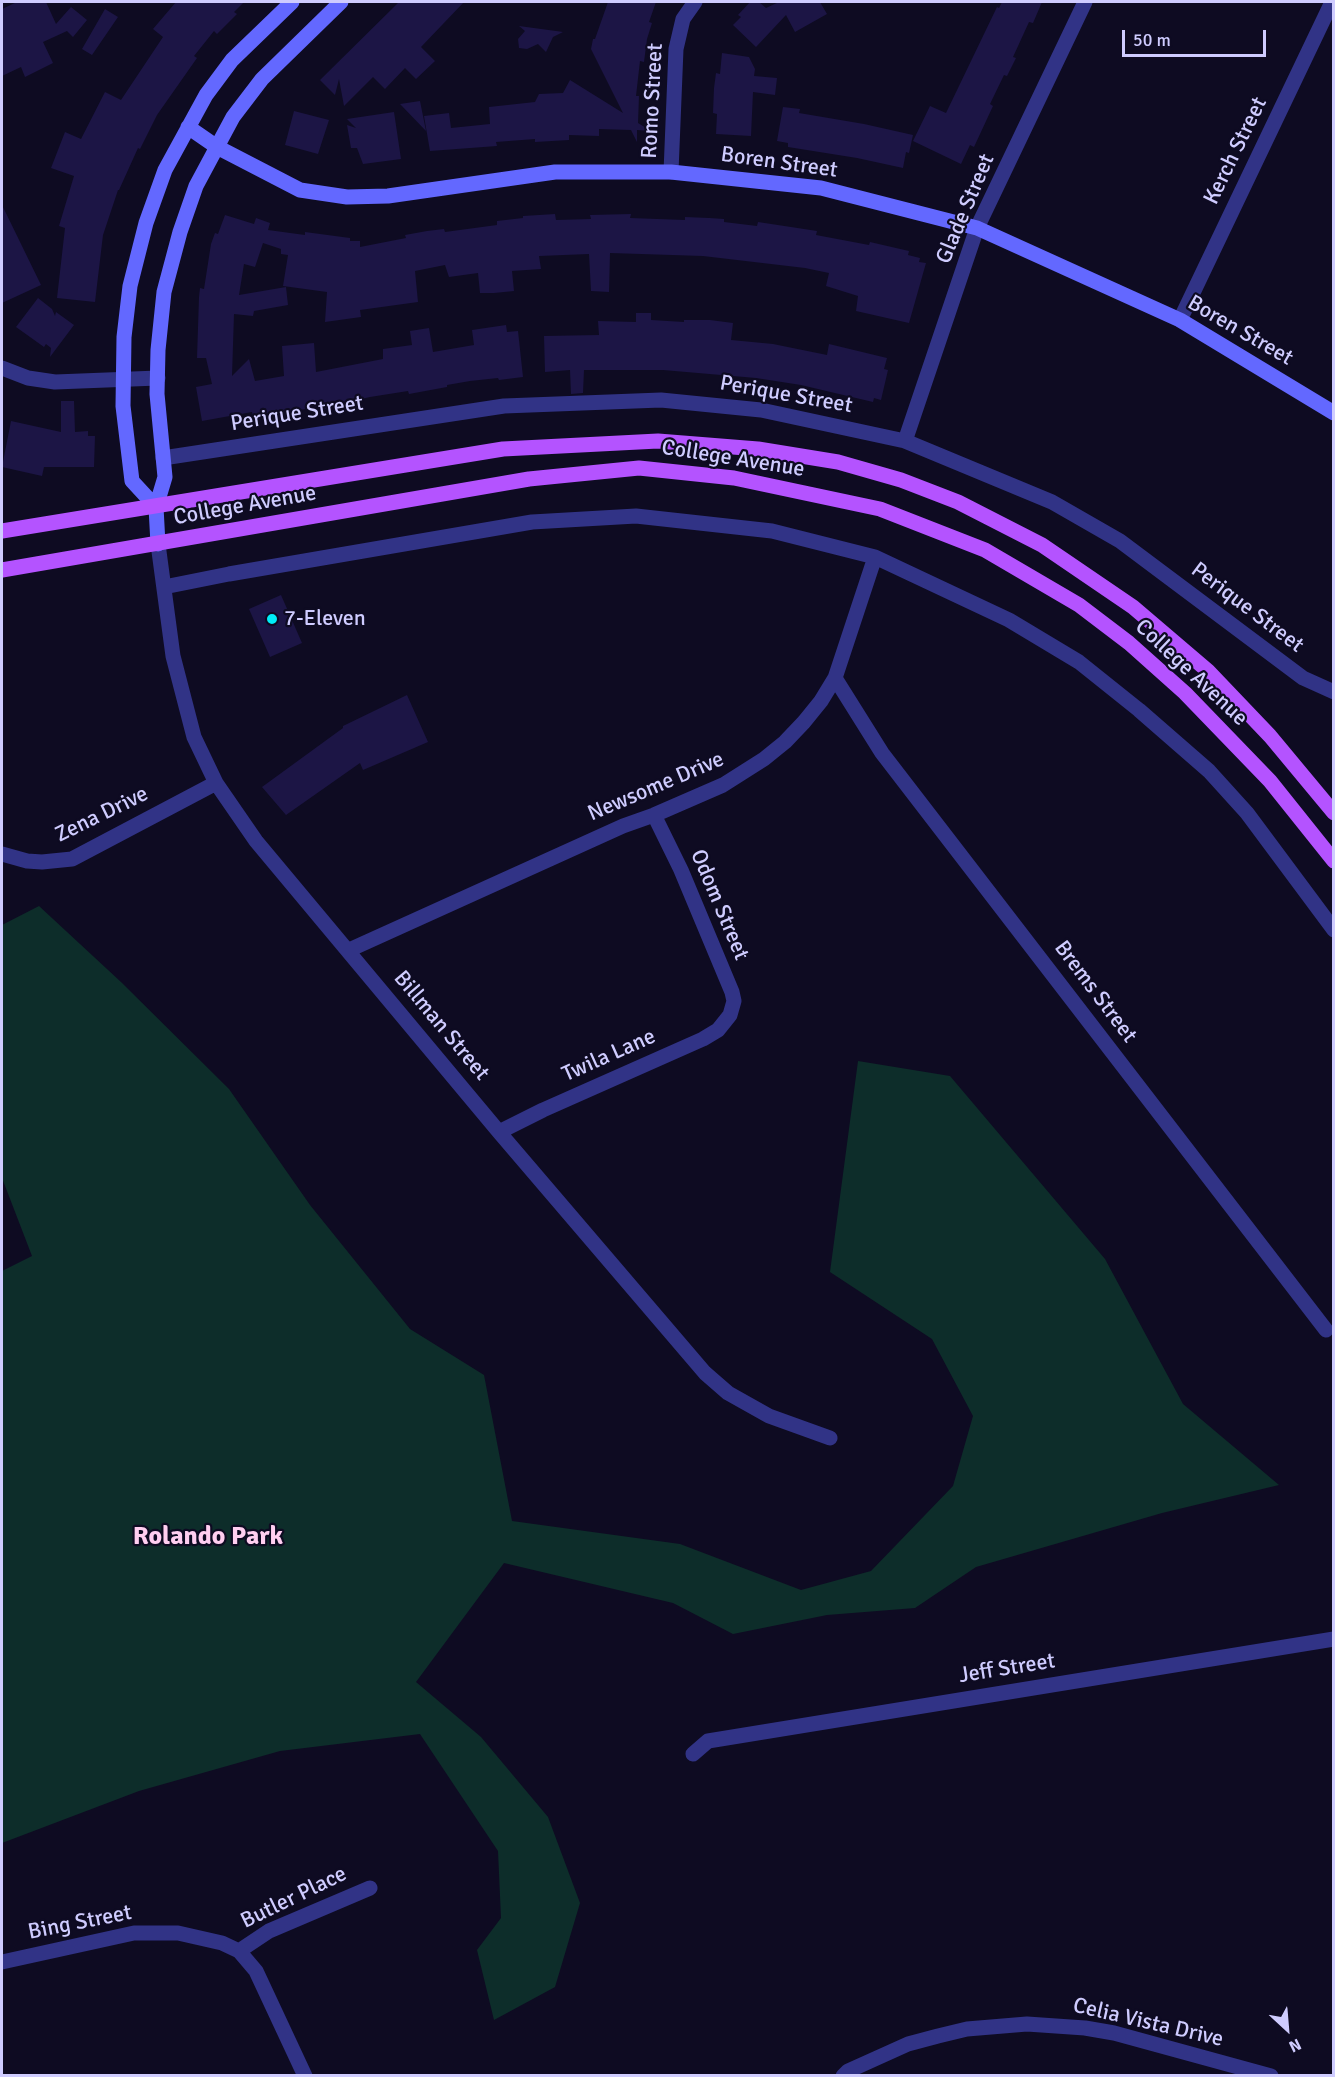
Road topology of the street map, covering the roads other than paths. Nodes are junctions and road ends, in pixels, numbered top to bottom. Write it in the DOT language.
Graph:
graph roads {
  1 [pos="292,2"];
  2 [pos="341,2"];
  3 [pos="695,2"];
  4 [pos="1084,2"];
  5 [pos="1332,2"];
  6 [pos="188,127"];
  7 [pos="217,147"];
  8 [pos="671,172"];
  9 [pos="977,228"];
  10 [pos="1180,320"];
  11 [pos="2,368"];
  12 [pos="158,378"];
  13 [pos="124,381"];
  14 [pos="1334,413"];
  15 [pos="905,441"];
  16 [pos="163,458"];
  17 [pos="156,507"];
  18 [pos="2,531"];
  19 [pos="158,544"];
  20 [pos="875,557"];
  21 [pos="2,570"];
  22 [pos="164,588"];
  23 [pos="835,678"];
  24 [pos="1334,692"];
  25 [pos="216,783"];
  26 [pos="1334,813"];
  27 [pos="654,815"];
  28 [pos="2,854"];
  29 [pos="1334,861"];
  30 [pos="1334,930"];
  31 [pos="349,950"];
  32 [pos="730,1014"];
  33 [pos="499,1132"];
  34 [pos="1326,1330"];
  35 [pos="830,1438"];
  36 [pos="1334,1639"];
  37 [pos="693,1754"];
  38 [pos="370,1888"];
  39 [pos="239,1951"];
  40 [pos="2,1962"];
  41 [pos="305,2076"];
  42 [pos="843,2076"];
  43 [pos="1271,2076"];
  1 -- 6 [label="street"];
  2 -- 7 [label="street"];
  3 -- 8 [label="street, Romo Street"];
  4 -- 9 [label="street, Glade Street"];
  5 -- 10 [label="street, Kerch Street"];
  6 -- 7 [label="street, Boren Street"];
  6 -- 13 [label="street"];
  7 -- 8 [label="street, Boren Street"];
  7 -- 12 [label="street"];
  8 -- 9 [label="street, Boren Street"];
  9 -- 10 [label="street, Boren Street"];
  9 -- 15 [label="street, Glade Street"];
  10 -- 14 [label="street, Boren Street"];
  11 -- 13 [label="street"];
  12 -- 13 [label="street"];
  12 -- 16 [label="street"];
  13 -- 17 [label="street"];
  15 -- 16 [label="street, Perique Street"];
  15 -- 24 [label="street, Perique Street"];
  16 -- 17 [label="street"];
  17 -- 18 [label="main road, College Avenue"];
  17 -- 19 [label="street"];
  17 -- 26 [label="main road, College Avenue"];
  19 -- 21 [label="main road, College Avenue"];
  19 -- 22 [label="street, Billman Street"];
  19 -- 29 [label="main road, College Avenue"];
  20 -- 22 [label="street"];
  20 -- 23 [label="street, Newsome Drive"];
  20 -- 30 [label="street"];
  22 -- 25 [label="street, Billman Street"];
  23 -- 27 [label="street, Newsome Drive"];
  23 -- 34 [label="street, Brems Street"];
  25 -- 28 [label="street, Zena Drive"];
  25 -- 31 [label="street, Billman Street"];
  27 -- 31 [label="street, Newsome Drive"];
  27 -- 32 [label="street, Odom Street"];
  31 -- 33 [label="street, Billman Street"];
  32 -- 33 [label="street, Twila Lane"];
  33 -- 35 [label="street, Billman Street"];
  36 -- 37 [label="street, Jeff Street"];
  38 -- 39 [label="street, Butler Place"];
  39 -- 40 [label="street, Bing Street"];
  39 -- 41 [label="street"];
  42 -- 43 [label="street, Celia Vista Drive"];
}
